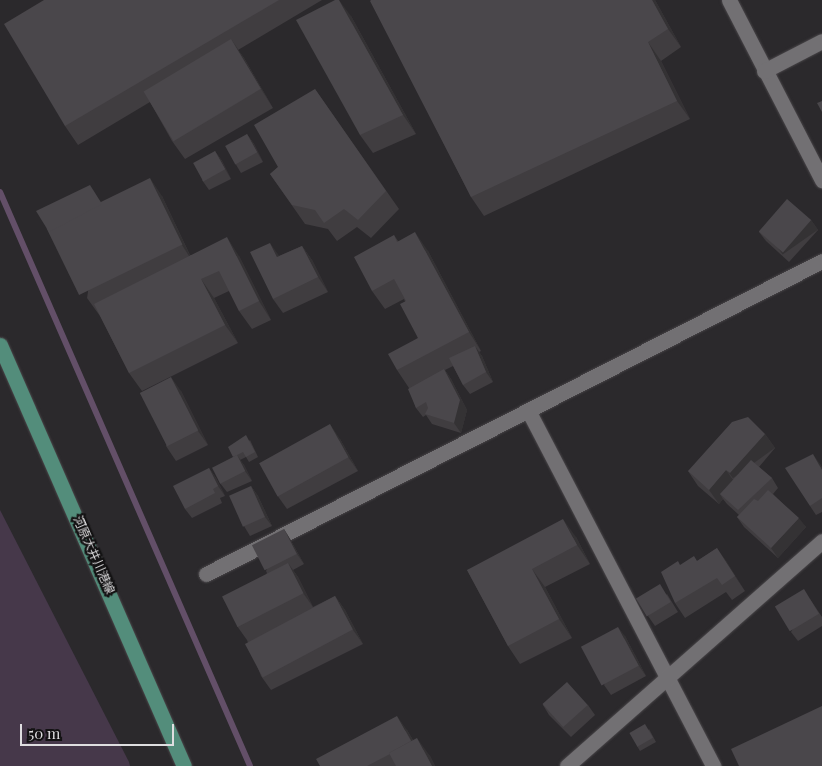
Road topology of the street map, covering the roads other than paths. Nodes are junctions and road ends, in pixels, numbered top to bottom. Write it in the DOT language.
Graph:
graph roads {
  1 [pos="729,0"];
  2 [pos="822,41"];
  3 [pos="764,71"];
  4 [pos="822,180"];
  5 [pos="822,261"];
  6 [pos="0,345"];
  7 [pos="529,412"];
  8 [pos="822,542"];
  9 [pos="206,574"];
  10 [pos="668,677"];
  11 [pos="184,766"];
  12 [pos="567,766"];
  13 [pos="713,766"];
  1 -- 3 [label="street"];
  2 -- 3 [label="street"];
  3 -- 4 [label="street"];
  5 -- 7 [label="street"];
  6 -- 11 [label="main road, 河原大井川港線"];
  7 -- 9 [label="street"];
  7 -- 10 [label="street"];
  8 -- 10 [label="street"];
  10 -- 12 [label="street"];
  10 -- 13 [label="street"];
}
